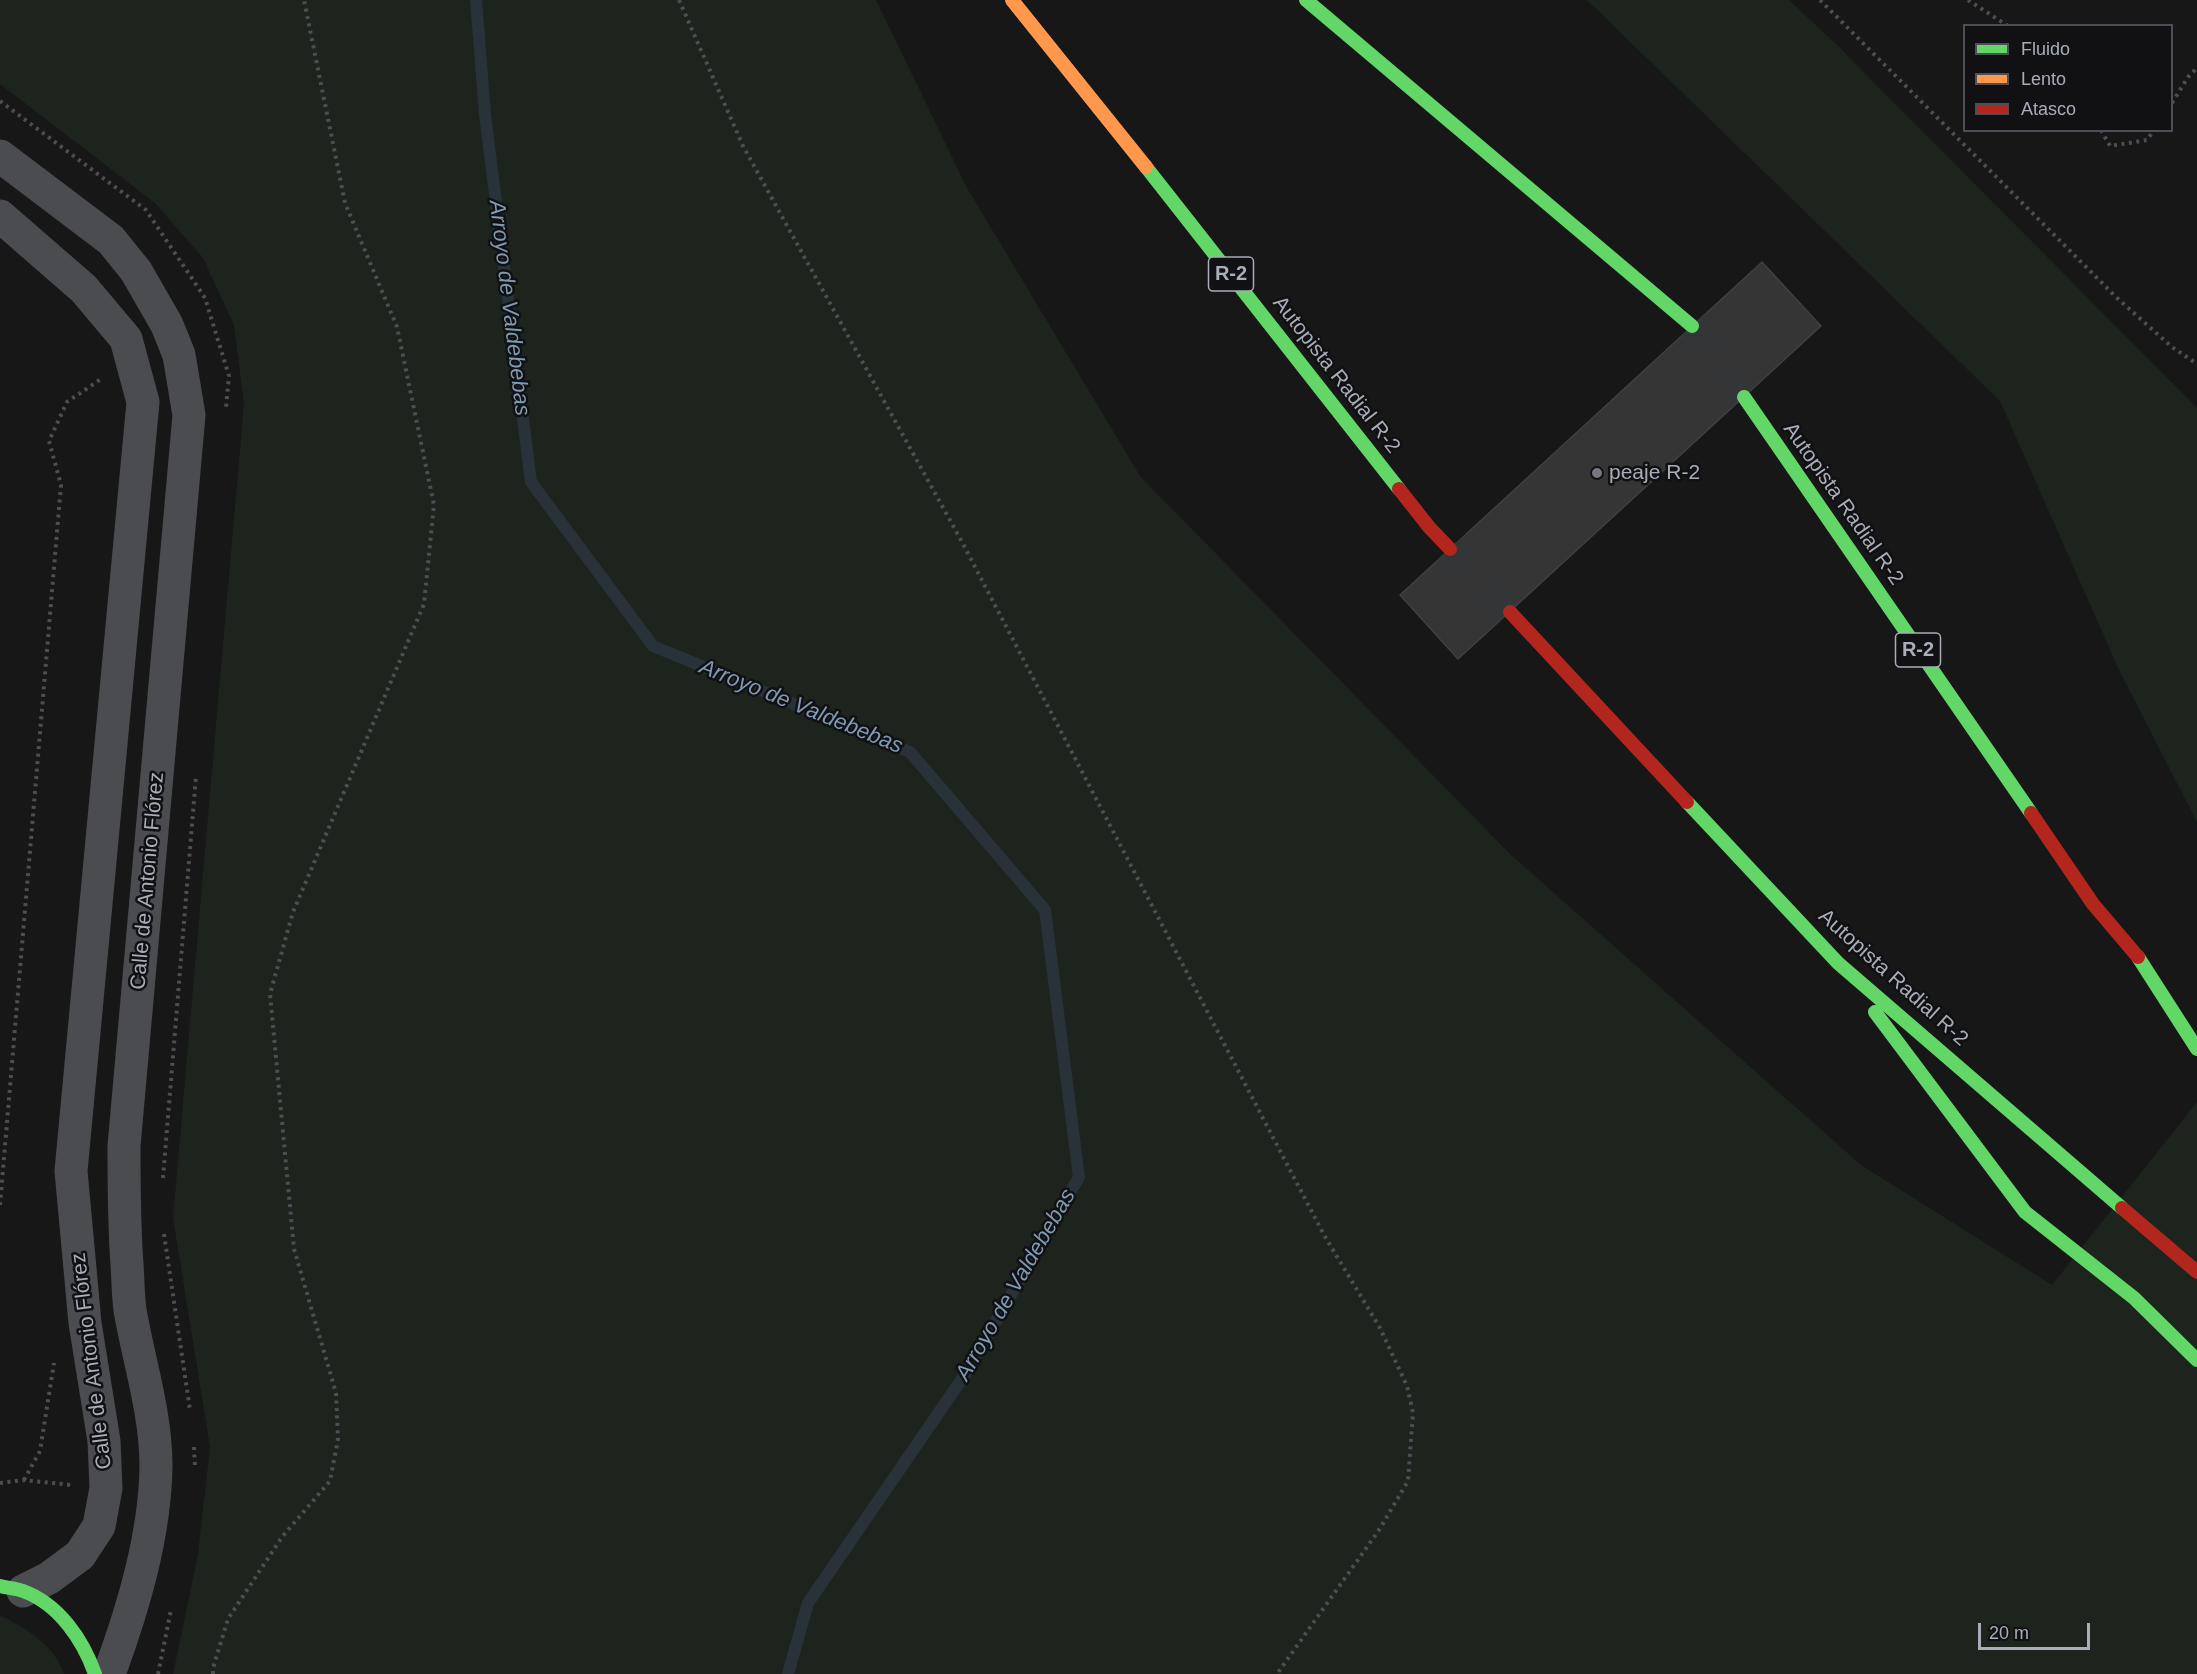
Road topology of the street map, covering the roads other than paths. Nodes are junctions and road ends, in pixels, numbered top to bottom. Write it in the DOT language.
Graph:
graph roads {
  1 [pos="1012,0"];
  2 [pos="1306,0"];
  3 [pos="0,156"];
  4 [pos="0,216"];
  5 [pos="1692,326"];
  6 [pos="1744,397"];
  7 [pos="1449,549"];
  8 [pos="1510,612"];
  9 [pos="1838,963"];
  10 [pos="2145,966"];
  11 [pos="2197,1023"];
  12 [pos="2197,1048"];
  13 [pos="2197,1272"];
  14 [pos="2197,1360"];
  15 [pos="11,1589"];
  16 [pos="95,1674"];
  17 [pos="109,1674"];
  1 -- 7 [label="main road, Autopista Radial R-2 / R-2"];
  2 -- 5 [label="main road"];
  3 -- 17 [label="street, Calle de Antonio Flórez"];
  4 -- 15 [label="street, Calle de Antonio Flórez"];
  6 -- 10 [label="main road, Autopista Radial R-2 / R-2"];
  8 -- 9 [label="main road, Autopista Radial R-2"];
  9 -- 13 [label="main road, Autopista Radial R-2"];
  9 -- 14 [label="main road"];
  10 -- 11 [label="main road"];
  10 -- 12 [label="main road, Autopista Radial R-2 / R-2"];
  15 -- 16 [label="main road"];
}
